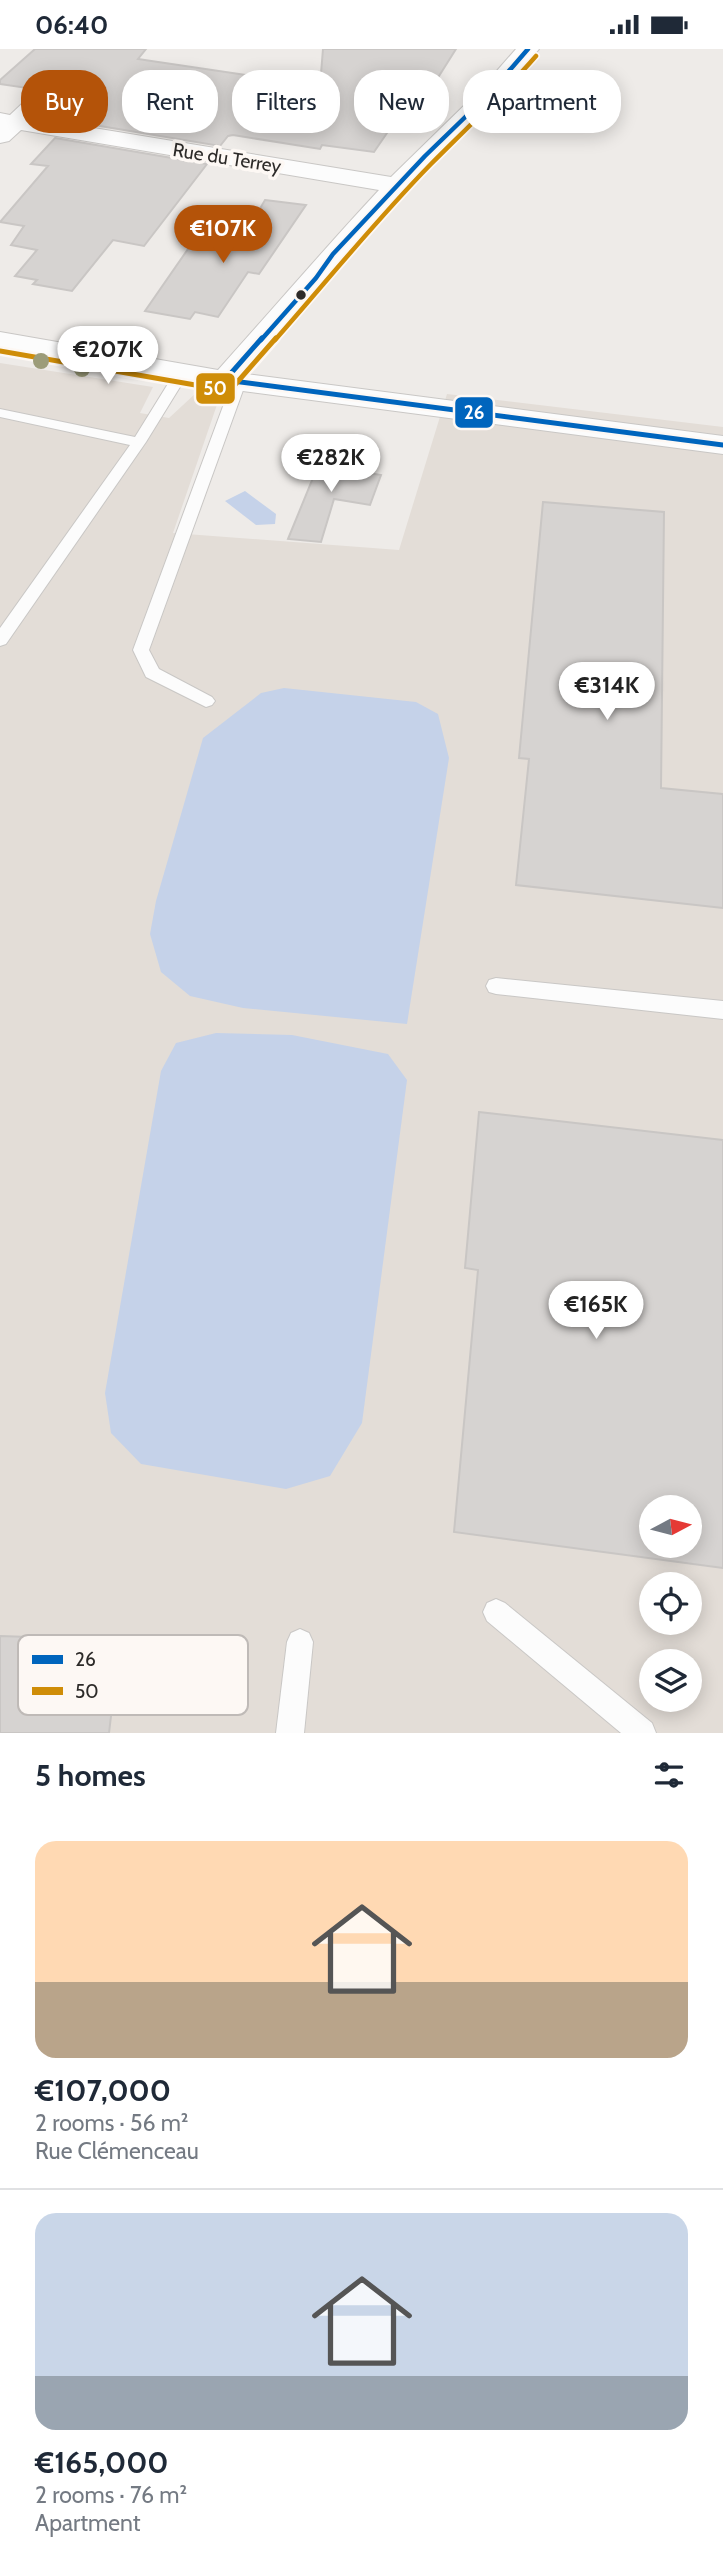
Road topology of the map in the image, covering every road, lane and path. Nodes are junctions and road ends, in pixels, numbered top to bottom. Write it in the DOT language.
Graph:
graph roads {
  1 [pos="527,49"];
  2 [pos="21,114"];
  3 [pos="5,127"];
  4 [pos="398,186"];
  5 [pos="0,340"];
  6 [pos="181,375"];
  7 [pos="232,381"];
  8 [pos="0,413"];
  9 [pos="139,442"];
  10 [pos="723,445"];
  11 [pos="0,640"];
  12 [pos="206,701"];
  13 [pos="496,986"];
  14 [pos="723,1010"];
  15 [pos="496,1612"];
  16 [pos="300,1642"];
  17 [pos="289,1733"];
  18 [pos="642,1733"];
  1 -- 4 [label="street"];
  2 -- 3 [label="street, Rue du Terrey"];
  3 -- 4 [label="street, Rue du Terrey"];
  4 -- 7 [label="street"];
  5 -- 6 [label="street"];
  6 -- 7 [label="street"];
  6 -- 9 [label="lane"];
  7 -- 10 [label="street"];
  7 -- 12 [label="lane"];
  8 -- 9 [label="lane"];
  9 -- 11 [label="lane"];
  13 -- 14 [label="lane"];
  15 -- 18 [label="lane"];
  16 -- 17 [label="lane"];
}
